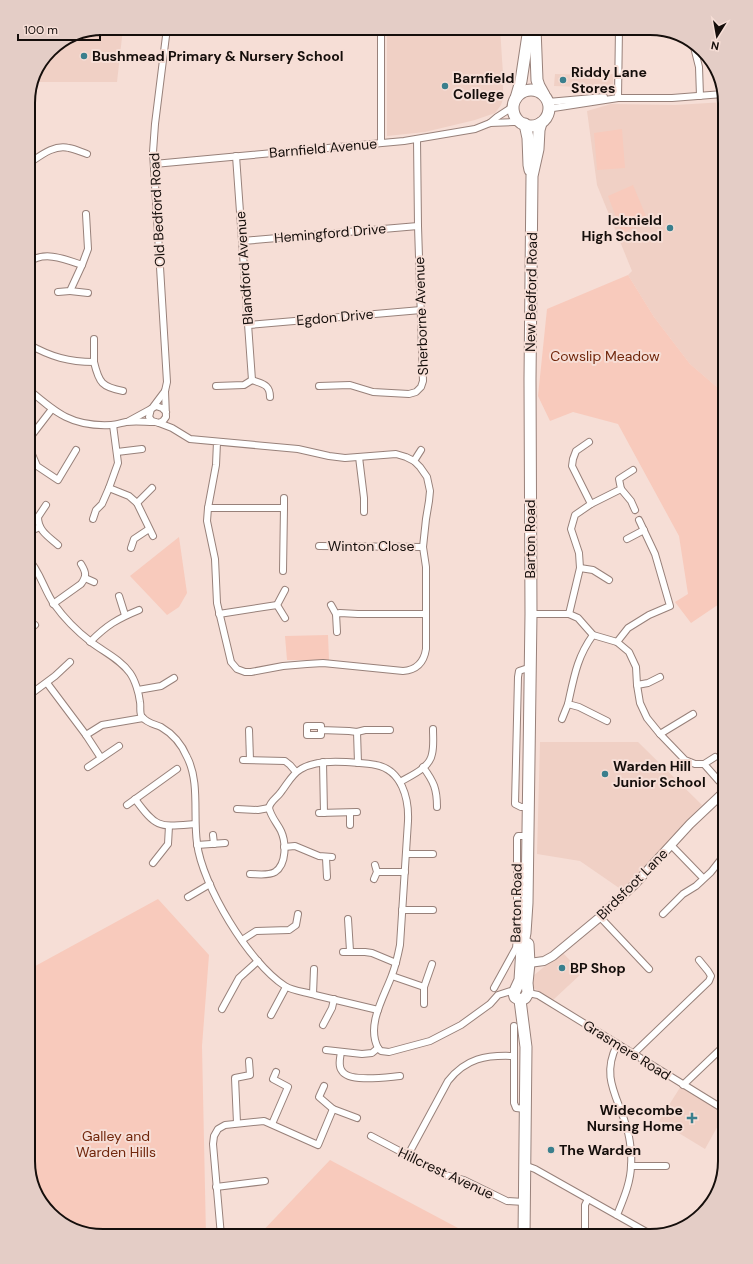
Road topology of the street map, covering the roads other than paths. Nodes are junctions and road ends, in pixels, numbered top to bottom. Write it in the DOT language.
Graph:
graph roads {
  1 [pos="165,35"];
  2 [pos="381,35"];
  3 [pos="529,35"];
  4 [pos="535,35"];
  5 [pos="618,35"];
  6 [pos="695,52"];
  7 [pos="717,95"];
  8 [pos="700,96"];
  9 [pos="618,98"];
  10 [pos="515,102"];
  11 [pos="547,103"];
  12 [pos="541,123"];
  13 [pos="490,124"];
  14 [pos="523,124"];
  15 [pos="417,139"];
  16 [pos="381,142"];
  17 [pos="87,154"];
  18 [pos="236,156"];
  19 [pos="35,159"];
  20 [pos="154,164"];
  21 [pos="532,176"];
  22 [pos="86,214"];
  23 [pos="418,226"];
  24 [pos="242,241"];
  25 [pos="35,260"];
  26 [pos="82,265"];
  27 [pos="70,291"];
  28 [pos="58,292"];
  29 [pos="88,293"];
  30 [pos="421,310"];
  31 [pos="248,325"];
  32 [pos="94,339"];
  33 [pos="35,347"];
  34 [pos="94,362"];
  35 [pos="252,380"];
  36 [pos="216,386"];
  37 [pos="319,386"];
  38 [pos="123,391"];
  39 [pos="165,391"];
  40 [pos="35,395"];
  41 [pos="270,397"];
  42 [pos="152,408"];
  43 [pos="52,409"];
  44 [pos="530,409"];
  45 [pos="166,413"];
  46 [pos="126,422"];
  47 [pos="157,423"];
  48 [pos="112,425"];
  49 [pos="172,428"];
  50 [pos="35,432"];
  51 [pos="217,442"];
  52 [pos="589,442"];
  53 [pos="142,449"];
  54 [pos="76,450"];
  55 [pos="421,450"];
  56 [pos="117,452"];
  57 [pos="359,457"];
  58 [pos="35,461"];
  59 [pos="414,461"];
  60 [pos="633,470"];
  61 [pos="109,488"];
  62 [pos="152,488"];
  63 [pos="621,489"];
  64 [pos="284,498"];
  65 [pos="137,502"];
  66 [pos="591,504"];
  67 [pos="46,505"];
  68 [pos="208,508"];
  69 [pos="284,508"];
  70 [pos="635,510"];
  71 [pos="364,512"];
  72 [pos="93,519"];
  73 [pos="640,520"];
  74 [pos="40,527"];
  75 [pos="35,529"];
  76 [pos="149,529"];
  77 [pos="644,530"];
  78 [pos="153,536"];
  79 [pos="628,539"];
  80 [pos="58,545"];
  81 [pos="319,546"];
  82 [pos="423,547"];
  83 [pos="131,548"];
  84 [pos="80,564"];
  85 [pos="580,568"];
  86 [pos="35,571"];
  87 [pos="282,571"];
  88 [pos="85,578"];
  89 [pos="609,580"];
  90 [pos="94,582"];
  91 [pos="285,590"];
  92 [pos="119,596"];
  93 [pos="54,604"];
  94 [pos="277,605"];
  95 [pos="331,605"];
  96 [pos="138,610"];
  97 [pos="219,614"];
  98 [pos="336,614"];
  99 [pos="425,614"];
  100 [pos="531,614"];
  101 [pos="569,614"];
  102 [pos="125,615"];
  103 [pos="285,618"];
  104 [pos="337,632"];
  105 [pos="593,635"];
  106 [pos="90,642"];
  107 [pos="617,642"];
  108 [pos="70,662"];
  109 [pos="530,670"];
  110 [pos="660,677"];
  111 [pos="174,678"];
  112 [pos="47,683"];
  113 [pos="637,685"];
  114 [pos="138,690"];
  115 [pos="35,691"];
  116 [pos="568,704"];
  117 [pos="693,714"];
  118 [pos="143,718"];
  119 [pos="562,719"];
  120 [pos="606,721"];
  121 [pos="433,729"];
  122 [pos="249,730"];
  123 [pos="321,730"];
  124 [pos="390,730"];
  125 [pos="357,732"];
  126 [pos="660,734"];
  127 [pos="86,735"];
  128 [pos="119,746"];
  129 [pos="101,758"];
  130 [pos="715,758"];
  131 [pos="323,762"];
  132 [pos="358,763"];
  133 [pos="704,764"];
  134 [pos="516,765"];
  135 [pos="528,766"];
  136 [pos="88,767"];
  137 [pos="423,767"];
  138 [pos="176,769"];
  139 [pos="296,772"];
  140 [pos="718,780"];
  141 [pos="400,782"];
  142 [pos="718,798"];
  143 [pos="135,799"];
  144 [pos="244,802"];
  145 [pos="127,805"];
  146 [pos="437,807"];
  147 [pos="527,807"];
  148 [pos="269,808"];
  149 [pos="237,809"];
  150 [pos="245,810"];
  151 [pos="357,812"];
  152 [pos="350,813"];
  153 [pos="195,824"];
  154 [pos="350,825"];
  155 [pos="170,826"];
  156 [pos="213,835"];
  157 [pos="527,836"];
  158 [pos="225,843"];
  159 [pos="214,844"];
  160 [pos="197,845"];
  161 [pos="671,845"];
  162 [pos="284,847"];
  163 [pos="406,854"];
  164 [pos="433,854"];
  165 [pos="153,863"];
  166 [pos="718,863"];
  167 [pos="375,865"];
  168 [pos="377,872"];
  169 [pos="405,872"];
  170 [pos="250,874"];
  171 [pos="326,877"];
  172 [pos="703,878"];
  173 [pos="374,879"];
  174 [pos="210,884"];
  175 [pos="195,893"];
  176 [pos="188,897"];
  177 [pos="200,899"];
  178 [pos="402,910"];
  179 [pos="433,910"];
  180 [pos="298,914"];
  181 [pos="663,914"];
  182 [pos="600,917"];
  183 [pos="348,919"];
  184 [pos="525,933"];
  185 [pos="242,940"];
  186 [pos="350,951"];
  187 [pos="343,952"];
  188 [pos="699,960"];
  189 [pos="258,961"];
  190 [pos="396,963"];
  191 [pos="529,963"];
  192 [pos="432,964"];
  193 [pos="314,969"];
  194 [pos="649,969"];
  195 [pos="392,976"];
  196 [pos="286,987"];
  197 [pos="424,987"];
  198 [pos="494,988"];
  199 [pos="521,992"];
  200 [pos="313,994"];
  201 [pos="334,999"];
  202 [pos="227,1001"];
  203 [pos="424,1004"];
  204 [pos="234,1005"];
  205 [pos="222,1009"];
  206 [pos="378,1010"];
  207 [pos="271,1015"];
  208 [pos="323,1025"];
  209 [pos="514,1026"];
  210 [pos="617,1045"];
  211 [pos="378,1048"];
  212 [pos="326,1050"];
  213 [pos="341,1052"];
  214 [pos="718,1052"];
  215 [pos="633,1054"];
  216 [pos="513,1056"];
  217 [pos="249,1061"];
  218 [pos="276,1072"];
  219 [pos="400,1076"];
  220 [pos="391,1077"];
  221 [pos="391,1084"];
  222 [pos="683,1085"];
  223 [pos="324,1086"];
  224 [pos="718,1106"];
  225 [pos="333,1108"];
  226 [pos="525,1109"];
  227 [pos="357,1118"];
  228 [pos="237,1123"];
  229 [pos="272,1124"];
  230 [pos="371,1136"];
  231 [pos="408,1155"];
  232 [pos="524,1165"];
  233 [pos="632,1166"];
  234 [pos="666,1166"];
  235 [pos="265,1181"];
  236 [pos="216,1186"];
  237 [pos="588,1199"];
  238 [pos="524,1202"];
  239 [pos="617,1215"];
  240 [pos="220,1229"];
  241 [pos="524,1229"];
  242 [pos="585,1229"];
  243 [pos="642,1229"];
  1 -- 20 [label="street, Old Bedford Road"];
  2 -- 16 [label="street"];
  3 -- 10 [label="highway"];
  4 -- 11 [label="highway"];
  5 -- 9 [label="street"];
  6 -- 8 [label="street"];
  7 -- 8 [label="street"];
  8 -- 9 [label="street"];
  9 -- 11 [label="street"];
  9 -- 11 [label="street"];
  10 -- 11 [label="highway"];
  10 -- 13 [label="street, Barnfield Avenue"];
  10 -- 14 [label="highway"];
  11 -- 12 [label="highway"];
  12 -- 14 [label="highway"];
  12 -- 21 [label="highway, New Bedford Road"];
  13 -- 14 [label="street, Barnfield Avenue"];
  13 -- 15 [label="street, Barnfield Avenue"];
  14 -- 21 [label="highway, New Bedford Road"];
  15 -- 16 [label="street, Barnfield Avenue"];
  15 -- 23 [label="street, Sherborne Avenue"];
  16 -- 18 [label="street, Barnfield Avenue"];
  17 -- 19 [label="street"];
  18 -- 20 [label="street, Barnfield Avenue"];
  18 -- 24 [label="street, Blandford Avenue"];
  20 -- 39 [label="street, Old Bedford Road"];
  21 -- 44 [label="highway, New Bedford Road"];
  22 -- 26 [label="street"];
  23 -- 24 [label="street, Hemingford Drive"];
  23 -- 30 [label="street, Sherborne Avenue"];
  24 -- 31 [label="street, Blandford Avenue"];
  25 -- 26 [label="street"];
  26 -- 27 [label="street"];
  27 -- 28 [label="street"];
  27 -- 29 [label="street"];
  30 -- 31 [label="street, Egdon Drive"];
  30 -- 37 [label="street, Sherborne Avenue"];
  31 -- 35 [label="street, Blandford Avenue"];
  32 -- 34 [label="street"];
  33 -- 34 [label="street"];
  34 -- 38 [label="street"];
  35 -- 36 [label="street"];
  35 -- 41 [label="street"];
  39 -- 42 [label="street"];
  39 -- 45 [label="street, Old Bedford Road"];
  40 -- 43 [label="street"];
  42 -- 45 [label="street"];
  42 -- 46 [label="street"];
  42 -- 47 [label="street"];
  43 -- 48 [label="street"];
  43 -- 50 [label="street"];
  44 -- 100 [label="highway, Barton Road"];
  45 -- 47 [label="street"];
  45 -- 49 [label="street, Old Bedford Road"];
  46 -- 47 [label="street"];
  46 -- 48 [label="street"];
  47 -- 49 [label="street"];
  48 -- 56 [label="street"];
  49 -- 51 [label="street"];
  51 -- 57 [label="street"];
  51 -- 68 [label="street"];
  52 -- 66 [label="street"];
  53 -- 56 [label="street"];
  54 -- 58 [label="street"];
  55 -- 59 [label="street"];
  56 -- 61 [label="street"];
  57 -- 59 [label="street"];
  57 -- 71 [label="street"];
  59 -- 82 [label="street"];
  60 -- 63 [label="street"];
  61 -- 65 [label="street"];
  61 -- 72 [label="street"];
  62 -- 65 [label="street"];
  63 -- 66 [label="street"];
  63 -- 70 [label="street"];
  64 -- 69 [label="street"];
  65 -- 76 [label="street"];
  66 -- 85 [label="street"];
  67 -- 74 [label="street"];
  68 -- 69 [label="street"];
  68 -- 97 [label="street"];
  69 -- 87 [label="street"];
  73 -- 77 [label="street"];
  74 -- 75 [label="street"];
  74 -- 80 [label="street"];
  76 -- 78 [label="street"];
  76 -- 83 [label="street"];
  77 -- 79 [label="street"];
  77 -- 107 [label="street"];
  81 -- 82 [label="street, Winton Close"];
  82 -- 99 [label="street"];
  84 -- 88 [label="street"];
  85 -- 89 [label="street"];
  85 -- 101 [label="street"];
  86 -- 93 [label="street"];
  88 -- 90 [label="street"];
  88 -- 93 [label="street"];
  91 -- 94 [label="street"];
  92 -- 102 [label="street"];
  93 -- 106 [label="street"];
  94 -- 97 [label="street"];
  94 -- 103 [label="street"];
  95 -- 98 [label="street"];
  96 -- 102 [label="street"];
  97 -- 99 [label="street"];
  98 -- 99 [label="street"];
  98 -- 104 [label="street"];
  100 -- 101 [label="street"];
  100 -- 109 [label="highway, Barton Road"];
  101 -- 105 [label="street"];
  102 -- 106 [label="street"];
  105 -- 107 [label="street"];
  105 -- 116 [label="street"];
  106 -- 114 [label="street"];
  107 -- 113 [label="street"];
  108 -- 112 [label="street"];
  109 -- 134 [label="street"];
  109 -- 135 [label="highway, Barton Road"];
  110 -- 113 [label="street"];
  111 -- 114 [label="street"];
  112 -- 115 [label="street"];
  112 -- 127 [label="street"];
  113 -- 126 [label="street"];
  114 -- 118 [label="street"];
  116 -- 119 [label="street"];
  116 -- 120 [label="street"];
  117 -- 126 [label="street"];
  118 -- 127 [label="street"];
  118 -- 153 [label="street"];
  121 -- 137 [label="street"];
  122 -- 139 [label="street"];
  123 -- 125 [label="street"];
  124 -- 125 [label="street"];
  125 -- 132 [label="street"];
  126 -- 133 [label="street"];
  127 -- 129 [label="street"];
  128 -- 129 [label="street"];
  129 -- 136 [label="street"];
  130 -- 133 [label="street"];
  131 -- 132 [label="street"];
  131 -- 139 [label="street"];
  131 -- 152 [label="street"];
  132 -- 141 [label="street"];
  133 -- 140 [label="street"];
  134 -- 135 [label="street"];
  134 -- 147 [label="street"];
  135 -- 147 [label="highway, Barton Road"];
  137 -- 141 [label="street"];
  137 -- 146 [label="street"];
  138 -- 143 [label="street"];
  139 -- 148 [label="street"];
  141 -- 163 [label="street"];
  142 -- 161 [label="street, Birdsfoot Lane"];
  143 -- 145 [label="street"];
  143 -- 155 [label="street"];
  144 -- 150 [label="street"];
  147 -- 157 [label="highway, Barton Road"];
  148 -- 150 [label="street"];
  148 -- 162 [label="street"];
  149 -- 150 [label="street"];
  151 -- 152 [label="street"];
  152 -- 154 [label="street"];
  153 -- 155 [label="street"];
  153 -- 160 [label="street"];
  155 -- 165 [label="street"];
  156 -- 159 [label="street"];
  157 -- 184 [label="highway, Barton Road"];
  157 -- 198 [label="street, Barton Road"];
  158 -- 159 [label="street"];
  159 -- 160 [label="street"];
  160 -- 174 [label="street"];
  161 -- 172 [label="street"];
  161 -- 182 [label="street, Birdsfoot Lane"];
  162 -- 170 [label="street"];
  162 -- 171 [label="street"];
  163 -- 164 [label="street"];
  163 -- 169 [label="street"];
  166 -- 172 [label="street"];
  167 -- 168 [label="street"];
  168 -- 169 [label="street"];
  168 -- 173 [label="street"];
  169 -- 178 [label="street"];
  172 -- 181 [label="street"];
  174 -- 175 [label="street"];
  174 -- 185 [label="street"];
  175 -- 176 [label="street"];
  175 -- 177 [label="street"];
  178 -- 179 [label="street"];
  178 -- 190 [label="street"];
  180 -- 185 [label="street"];
  182 -- 191 [label="street, Birdsfoot Lane"];
  182 -- 194 [label="street"];
  183 -- 186 [label="street"];
  184 -- 191 [label="highway, Barton Road"];
  184 -- 199 [label="highway, Barton Road"];
  185 -- 189 [label="street"];
  186 -- 187 [label="street"];
  186 -- 190 [label="street"];
  188 -- 215 [label="street"];
  189 -- 196 [label="street"];
  189 -- 202 [label="street"];
  190 -- 195 [label="street"];
  191 -- 199 [label="highway, Barton Road"];
  192 -- 197 [label="street"];
  193 -- 200 [label="street"];
  195 -- 197 [label="street"];
  195 -- 206 [label="street"];
  196 -- 200 [label="street"];
  196 -- 207 [label="street"];
  197 -- 203 [label="street"];
  199 -- 210 [label="street, Grasmere Road"];
  199 -- 211 [label="street"];
  199 -- 226 [label="highway"];
  200 -- 201 [label="street"];
  201 -- 206 [label="street"];
  201 -- 208 [label="street"];
  202 -- 204 [label="street"];
  202 -- 205 [label="street"];
  206 -- 211 [label="street"];
  209 -- 216 [label="street"];
  210 -- 215 [label="street, Grasmere Road"];
  210 -- 233 [label="street"];
  211 -- 213 [label="street"];
  212 -- 213 [label="street"];
  213 -- 220 [label="street"];
  214 -- 222 [label="street"];
  215 -- 222 [label="street, Grasmere Road"];
  216 -- 226 [label="street"];
  216 -- 231 [label="street"];
  217 -- 228 [label="street"];
  218 -- 229 [label="street"];
  219 -- 220 [label="street"];
  220 -- 221 [label="street"];
  222 -- 224 [label="street, Grasmere Road"];
  223 -- 225 [label="street"];
  225 -- 227 [label="street"];
  225 -- 229 [label="street"];
  226 -- 232 [label="highway"];
  228 -- 229 [label="street"];
  228 -- 236 [label="street"];
  230 -- 231 [label="street, Hillcrest Avenue"];
  231 -- 238 [label="street, Hillcrest Avenue"];
  232 -- 237 [label="street"];
  232 -- 238 [label="highway"];
  233 -- 234 [label="street"];
  233 -- 239 [label="street"];
  235 -- 236 [label="street"];
  236 -- 240 [label="street"];
  237 -- 239 [label="street"];
  237 -- 242 [label="street"];
  238 -- 241 [label="highway"];
  239 -- 243 [label="street"];
}
